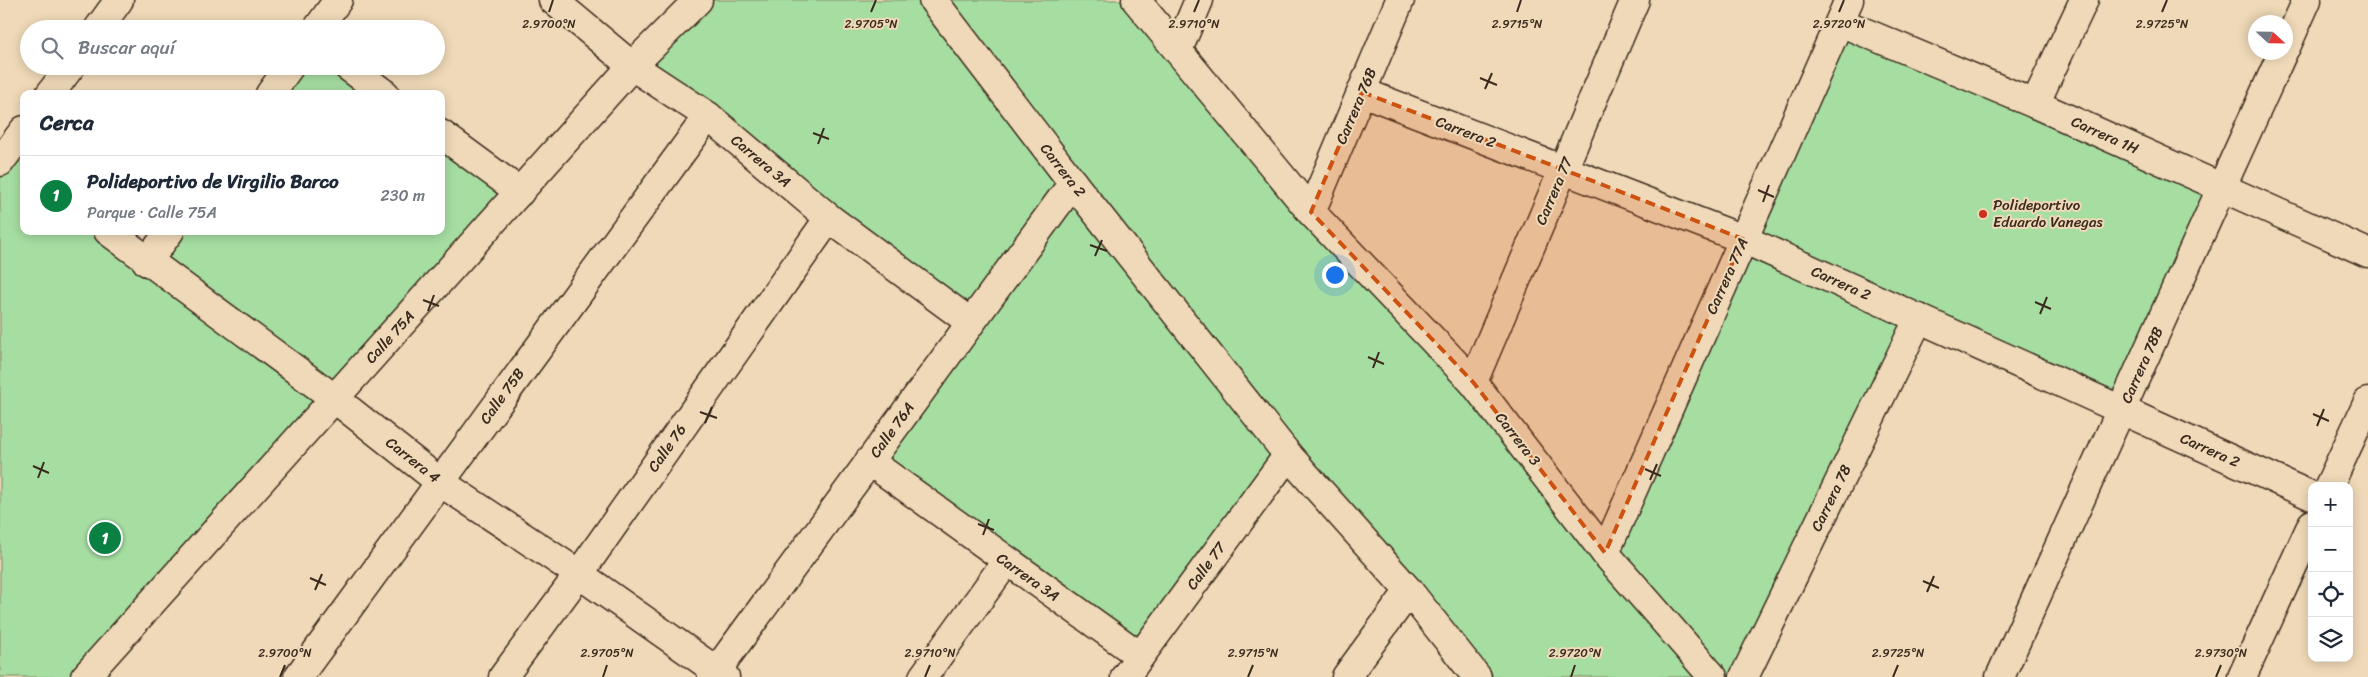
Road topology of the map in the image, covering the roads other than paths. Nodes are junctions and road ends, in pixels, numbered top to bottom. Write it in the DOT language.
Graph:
graph roads {
  1 [pos="119,0"];
  2 [pos="338,0"];
  3 [pos="553,0"];
  4 [pos="698,0"];
  5 [pos="933,0"];
  6 [pos="1136,0"];
  7 [pos="1199,0"];
  8 [pos="1400,0"];
  9 [pos="1635,0"];
  10 [pos="2084,0"];
  11 [pos="2307,0"];
  12 [pos="1844,11"];
  13 [pos="105,20"];
  14 [pos="324,20"];
  15 [pos="2293,31"];
  16 [pos="1178,50"];
  17 [pos="2279,60"];
  18 [pos="632,66"];
  19 [pos="64,75"];
  20 [pos="284,75"];
  21 [pos="359,75"];
  22 [pos="53,90"];
  23 [pos="273,90"];
  24 [pos="380,90"];
  25 [pos="1362,92"];
  26 [pos="2035,104"];
  27 [pos="708,116"];
  28 [pos="20,137"];
  29 [pos="445,137"];
  30 [pos="8,157"];
  31 [pos="1563,169"];
  32 [pos="1073,183"];
  33 [pos="2222,188"];
  34 [pos="520,192"];
  35 [pos="1311,212"];
  36 [pos="829,218"];
  37 [pos="113,235"];
  38 [pos="167,235"];
  39 [pos="1744,240"];
  40 [pos="2368,253"];
  41 [pos="147,262"];
  42 [pos="1919,318"];
  43 [pos="970,322"];
  44 [pos="1474,382"];
  45 [pos="334,398"];
  46 [pos="2121,410"];
  47 [pos="2366,414"];
  48 [pos="1288,454"];
  49 [pos="869,461"];
  50 [pos="440,482"];
  51 [pos="2332,482"];
  52 [pos="2308,494"];
  53 [pos="2311,527"];
  54 [pos="1605,553"];
  55 [pos="1006,562"];
  56 [pos="579,574"];
  57 [pos="1409,591"];
  58 [pos="1132,666"];
  59 [pos="718,675"];
  60 [pos="85,677"];
  61 [pos="298,677"];
  62 [pos="503,677"];
  63 [pos="923,677"];
  64 [pos="1346,677"];
  65 [pos="1477,677"];
  66 [pos="1713,677"];
  67 [pos="1744,677"];
  68 [pos="2000,677"];
  69 [pos="2242,677"];
  1 -- 13 [label="street"];
  2 -- 14 [label="street"];
  3 -- 18 [label="street, Carrera 3A"];
  4 -- 18 [label="street, Calle 75A"];
  5 -- 32 [label="street, Carrera 2"];
  6 -- 16 [label="street"];
  7 -- 16 [label="street"];
  8 -- 25 [label="street, Carrera 76B"];
  9 -- 31 [label="street, Carrera 77"];
  10 -- 26 [label="street"];
  11 -- 15 [label="street"];
  12 -- 26 [label="street, Carrera 1H"];
  12 -- 39 [label="street, Carrera 77A"];
  16 -- 35 [label="street"];
  17 -- 33 [label="street, Carrera 78B"];
  18 -- 27 [label="street, Carrera 3A"];
  18 -- 34 [label="street, Calle 75A"];
  19 -- 22 [label="street"];
  20 -- 23 [label="street"];
  21 -- 24 [label="street"];
  25 -- 31 [label="street, Carrera 2"];
  25 -- 35 [label="street, Carrera 76B"];
  26 -- 33 [label="street, Carrera 1H"];
  27 -- 36 [label="street, Carrera 3A"];
  27 -- 50 [label="street, Calle 75B"];
  28 -- 30 [label="street"];
  29 -- 34 [label="street"];
  31 -- 39 [label="street, Carrera 2"];
  31 -- 44 [label="street, Carrera 77"];
  32 -- 43 [label="street, Calle 76A"];
  32 -- 48 [label="street, Carrera 2"];
  33 -- 40 [label="street, Carrera 1H"];
  33 -- 46 [label="street, Carrera 78B"];
  34 -- 45 [label="street, Calle 75A"];
  35 -- 44 [label="street, Carrera 3"];
  36 -- 43 [label="street, Carrera 3A"];
  36 -- 56 [label="street, Calle 76"];
  37 -- 41 [label="street, Carrera 4"];
  38 -- 41 [label="street"];
  39 -- 42 [label="street, Carrera 2"];
  39 -- 54 [label="street, Carrera 77A"];
  41 -- 45 [label="street, Carrera 4"];
  42 -- 46 [label="street, Carrera 2"];
  42 -- 67 [label="street, Carrera 78"];
  43 -- 49 [label="street, Calle 76A"];
  44 -- 54 [label="street, Carrera 3"];
  45 -- 50 [label="street, Carrera 4"];
  45 -- 60 [label="street, Calle 75A"];
  46 -- 52 [label="street, Carrera 2"];
  46 -- 68 [label="street, Carrera 78B"];
  47 -- 51 [label="street"];
  48 -- 57 [label="street"];
  48 -- 58 [label="street, Calle 77"];
  49 -- 55 [label="street, Carrera 3A"];
  49 -- 59 [label="street, Calle 76A"];
  50 -- 56 [label="street, Carrera 4"];
  50 -- 61 [label="street, Calle 75B"];
  53 -- 69 [label="street"];
  54 -- 66 [label="street, Carrera 3"];
  55 -- 58 [label="street, Carrera 3A"];
  55 -- 63 [label="street"];
  56 -- 59 [label="street, Carrera 4"];
  56 -- 62 [label="street, Calle 76"];
  57 -- 64 [label="street"];
  57 -- 65 [label="street"];
}
